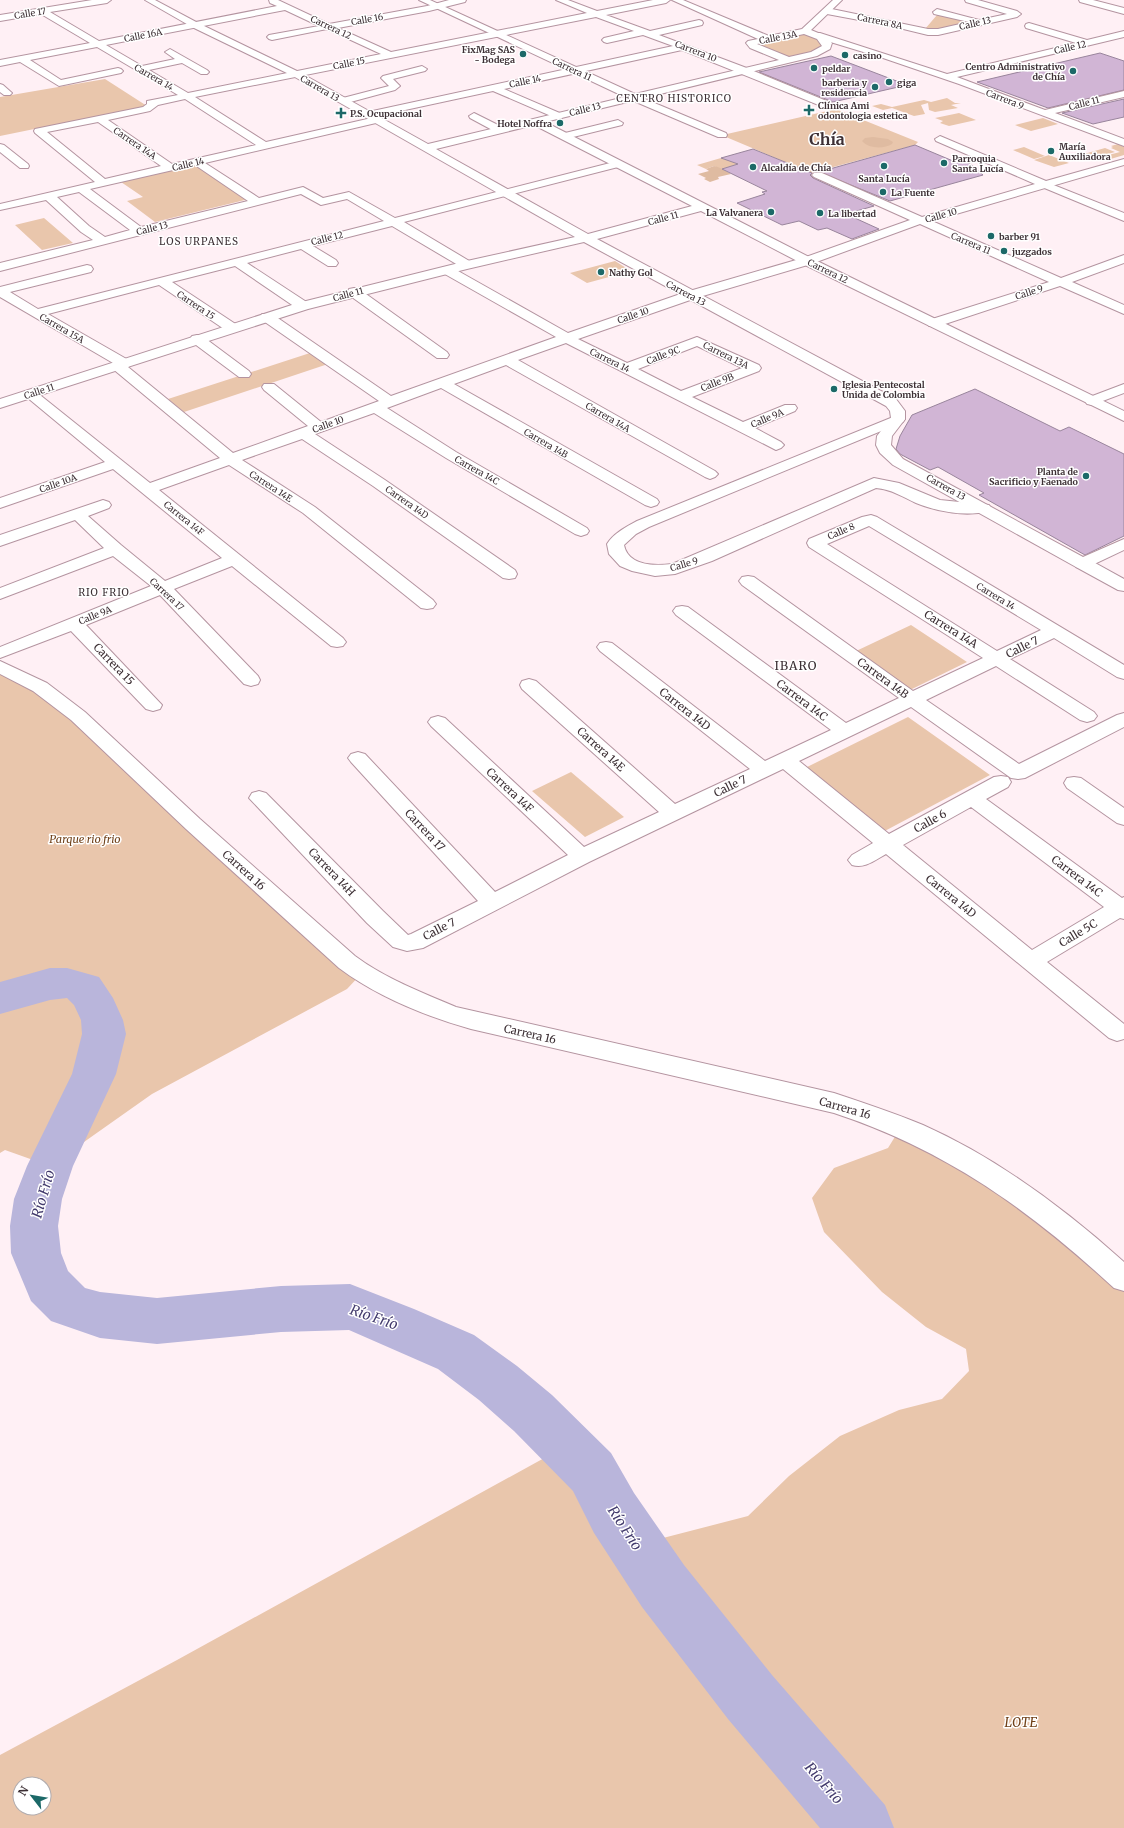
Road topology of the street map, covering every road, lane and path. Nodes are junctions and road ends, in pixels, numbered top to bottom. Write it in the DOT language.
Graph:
graph roads {
  1 [pos="107,0"];
  2 [pos="149,0"];
  3 [pos="274,0"];
  4 [pos="423,0"];
  5 [pos="462,0"];
  6 [pos="560,0"];
  7 [pos="666,0"];
  8 [pos="676,0"];
  9 [pos="838,0"];
  10 [pos="969,0"];
  11 [pos="1083,0"];
  12 [pos="944,4"];
  13 [pos="436,6"];
  14 [pos="286,7"];
  15 [pos="42,11"];
  16 [pos="826,11"];
  17 [pos="1124,11"];
  18 [pos="595,13"];
  19 [pos="932,17"];
  20 [pos="0,18"];
  21 [pos="978,22"];
  22 [pos="699,23"];
  23 [pos="195,25"];
  24 [pos="328,26"];
  25 [pos="1030,26"];
  26 [pos="919,30"];
  27 [pos="805,31"];
  28 [pos="933,32"];
  29 [pos="647,33"];
  30 [pos="495,34"];
  31 [pos="1124,34"];
  32 [pos="816,35"];
  33 [pos="272,37"];
  34 [pos="767,39"];
  35 [pos="607,40"];
  36 [pos="1096,41"];
  37 [pos="98,44"];
  38 [pos="1086,44"];
  39 [pos="854,46"];
  40 [pos="1110,46"];
  41 [pos="683,47"];
  42 [pos="167,51"];
  43 [pos="814,54"];
  44 [pos="390,55"];
  45 [pos="22,59"];
  46 [pos="183,60"];
  47 [pos="788,60"];
  48 [pos="0,63"];
  49 [pos="140,69"];
  50 [pos="422,70"];
  51 [pos="574,70"];
  52 [pos="744,70"];
  53 [pos="118,71"];
  54 [pos="204,72"];
  55 [pos="296,74"];
  56 [pos="946,77"];
  57 [pos="0,87"];
  58 [pos="494,88"];
  59 [pos="0,94"];
  60 [pos="1124,94"];
  61 [pos="187,96"];
  62 [pos="632,97"];
  63 [pos="343,101"];
  64 [pos="830,106"];
  65 [pos="1043,113"];
  66 [pos="474,116"];
  67 [pos="558,116"];
  68 [pos="372,117"];
  69 [pos="99,118"];
  70 [pos="535,121"];
  71 [pos="618,123"];
  72 [pos="500,130"];
  73 [pos="722,135"];
  74 [pos="565,136"];
  75 [pos="940,139"];
  76 [pos="1124,143"];
  77 [pos="265,146"];
  78 [pos="0,147"];
  79 [pos="425,148"];
  80 [pos="197,162"];
  81 [pos="1124,162"];
  82 [pos="618,164"];
  83 [pos="24,166"];
  84 [pos="171,168"];
  85 [pos="818,175"];
  86 [pos="103,183"];
  87 [pos="1046,185"];
  88 [pos="81,188"];
  89 [pos="504,193"];
  90 [pos="49,196"];
  91 [pos="258,202"];
  92 [pos="0,207"];
  93 [pos="703,207"];
  94 [pos="1124,217"];
  95 [pos="919,221"];
  96 [pos="393,222"];
  97 [pos="140,232"];
  98 [pos="586,238"];
  99 [pos="103,241"];
  100 [pos="303,245"];
  101 [pos="1124,259"];
  102 [pos="807,261"];
  103 [pos="237,262"];
  104 [pos="332,263"];
  105 [pos="467,265"];
  106 [pos="0,267"];
  107 [pos="87,269"];
  108 [pos="447,270"];
  109 [pos="161,281"];
  110 [pos="1061,282"];
  111 [pos="0,291"];
  112 [pos="354,292"];
  113 [pos="691,296"];
  114 [pos="303,306"];
  115 [pos="1124,310"];
  116 [pos="37,313"];
  117 [pos="267,317"];
  118 [pos="934,323"];
  119 [pos="232,328"];
  120 [pos="567,338"];
  121 [pos="197,339"];
  122 [pos="697,341"];
  123 [pos="442,355"];
  124 [pos="507,360"];
  125 [pos="121,365"];
  126 [pos="628,368"];
  127 [pos="754,368"];
  128 [pos="244,374"];
  129 [pos="442,383"];
  130 [pos="269,387"];
  131 [pos="1124,388"];
  132 [pos="30,394"];
  133 [pos="681,396"];
  134 [pos="1092,401"];
  135 [pos="390,402"];
  136 [pos="0,404"];
  137 [pos="375,407"];
  138 [pos="790,408"];
  139 [pos="1124,417"];
  140 [pos="898,419"];
  141 [pos="318,428"];
  142 [pos="743,428"];
  143 [pos="303,433"];
  144 [pos="776,445"];
  145 [pos="230,459"];
  146 [pos="116,463"];
  147 [pos="710,474"];
  148 [pos="148,489"];
  149 [pos="650,502"];
  150 [pos="0,503"];
  151 [pos="103,505"];
  152 [pos="983,508"];
  153 [pos="77,514"];
  154 [pos="868,520"];
  155 [pos="581,531"];
  156 [pos="0,541"];
  157 [pos="815,543"];
  158 [pos="1124,544"];
  159 [pos="115,549"];
  160 [pos="234,559"];
  161 [pos="1082,563"];
  162 [pos="509,574"];
  163 [pos="748,581"];
  164 [pos="1124,586"];
  165 [pos="163,588"];
  166 [pos="0,594"];
  167 [pos="427,604"];
  168 [pos="682,611"];
  169 [pos="75,624"];
  170 [pos="1054,631"];
  171 [pos="337,642"];
  172 [pos="606,648"];
  173 [pos="0,652"];
  174 [pos="997,659"];
  175 [pos="0,667"];
  176 [pos="1124,673"];
  177 [pos="251,680"];
  178 [pos="528,685"];
  179 [pos="912,699"];
  180 [pos="154,705"];
  181 [pos="1087,716"];
  182 [pos="438,722"];
  183 [pos="1120,725"];
  184 [pos="845,731"];
  185 [pos="358,758"];
  186 [pos="785,760"];
  187 [pos="764,770"];
  188 [pos="1010,778"];
  189 [pos="1074,783"];
  190 [pos="260,798"];
  191 [pos="972,798"];
  192 [pos="673,813"];
  193 [pos="1124,818"];
  194 [pos="887,845"];
  195 [pos="582,857"];
  196 [pos="859,860"];
  197 [pos="492,902"];
  198 [pos="1123,908"];
  199 [pos="407,943"];
  200 [pos="1032,961"];
  201 [pos="1117,1032"];
  202 [pos="1120,1270"];
  1 -- 15 [label="street, Calle 17"];
  2 -- 23 [label="street, Carrera 13"];
  3 -- 14 [label="street, Carrera 12"];
  4 -- 13 [label="street, Carrera 11"];
  5 -- 13 [label="street, Calle 16"];
  6 -- 18 [label="street, Carrera 10"];
  7 -- 18 [label="street, Calle 15"];
  8 -- 34 [label="street"];
  9 -- 16 [label="street"];
  10 -- 21 [label="street, Calle 13"];
  11 -- 17 [label="street"];
  12 -- 19 [label="street"];
  13 -- 24 [label="street, Calle 16"];
  13 -- 30 [label="street, Carrera 11"];
  14 -- 23 [label="street, Calle 16A"];
  14 -- 24 [label="street, Carrera 12"];
  15 -- 20 [label="street, Calle 17"];
  15 -- 37 [label="street, Carrera 14"];
  16 -- 26 [label="street, Carrera 8A"];
  16 -- 27 [label="street"];
  18 -- 29 [label="street, Carrera 10"];
  18 -- 30 [label="street, Calle 15"];
  19 -- 21 [label="street"];
  19 -- 26 [label="street"];
  21 -- 28 [label="street, Calle 13"];
  22 -- 29 [label="street"];
  23 -- 37 [label="street, Calle 16A"];
  23 -- 55 [label="street, Carrera 13"];
  24 -- 33 [label="street, Calle 16"];
  24 -- 44 [label="street, Carrera 12"];
  25 -- 38 [label="street"];
  26 -- 28 [label="street, Carrera 8A"];
  27 -- 32 [label="street"];
  27 -- 34 [label="street, Calle 13A"];
  29 -- 35 [label="street"];
  29 -- 41 [label="street, Carrera 10"];
  30 -- 44 [label="street, Calle 15"];
  30 -- 51 [label="street, Carrera 11"];
  31 -- 36 [label="street, Calle 12"];
  32 -- 39 [label="street, Carrera 9"];
  32 -- 43 [label="street"];
  34 -- 47 [label="street, Calle 13A"];
  36 -- 38 [label="street, Calle 12"];
  36 -- 40 [label="street"];
  37 -- 45 [label="street, Calle 16A"];
  37 -- 49 [label="street, Carrera 14"];
  38 -- 56 [label="street, Calle 12"];
  39 -- 43 [label="street, Calle 13"];
  39 -- 56 [label="street, Carrera 9"];
  41 -- 51 [label="street, Calle 14"];
  41 -- 52 [label="street, Carrera 10"];
  42 -- 46 [label="street"];
  43 -- 47 [label="street, Calle 13"];
  44 -- 55 [label="street, Calle 15"];
  45 -- 48 [label="street, Calle 16A"];
  45 -- 53 [label="street"];
  46 -- 49 [label="street"];
  46 -- 54 [label="street"];
  47 -- 52 [label="street, Calle 13"];
  49 -- 61 [label="street, Carrera 14"];
  50 -- 63 [label="street"];
  51 -- 58 [label="street, Calle 14"];
  51 -- 62 [label="street, Carrera 11"];
  52 -- 62 [label="street, Calle 13"];
  52 -- 64 [label="street, Carrera 10"];
  55 -- 61 [label="street, Calle 15"];
  55 -- 63 [label="street, Carrera 13"];
  56 -- 65 [label="street, Carrera 9"];
  57 -- 59 [label="street"];
  58 -- 67 [label="street"];
  58 -- 68 [label="street, Calle 14"];
  60 -- 65 [label="street, Calle 11"];
  61 -- 69 [label="street, Calle 15"];
  61 -- 77 [label="street, Carrera 14"];
  62 -- 67 [label="street, Calle 13"];
  62 -- 73 [label="street, Carrera 11"];
  63 -- 68 [label="street, Carrera 13"];
  65 -- 76 [label="street, Carrera 9"];
  66 -- 72 [label="street"];
  67 -- 70 [label="street, Calle 13"];
  68 -- 77 [label="street, Calle 14"];
  68 -- 79 [label="street, Carrera 13"];
  69 -- 84 [label="street, Carrera 14A"];
  69 -- 86 [label="street, Calle 15"];
  70 -- 72 [label="street, Calle 13"];
  70 -- 74 [label="street, Carrera 12"];
  71 -- 74 [label="street"];
  72 -- 79 [label="street, Calle 13"];
  74 -- 82 [label="street, Carrera 12"];
  75 -- 87 [label="street"];
  77 -- 80 [label="street, Calle 14"];
  78 -- 83 [label="street"];
  79 -- 89 [label="street, Carrera 13"];
  80 -- 84 [label="street, Calle 14"];
  80 -- 91 [label="street"];
  81 -- 87 [label="street, Calle 10"];
  82 -- 89 [label="street, Calle 12"];
  82 -- 93 [label="street, Carrera 12"];
  84 -- 86 [label="street, Calle 14"];
  85 -- 95 [label="street, Carrera 11"];
  86 -- 88 [label="street, Calle 14"];
  87 -- 94 [label="street"];
  87 -- 95 [label="street, Calle 10"];
  88 -- 90 [label="street, Calle 14"];
  88 -- 97 [label="street"];
  89 -- 96 [label="street, Calle 12"];
  89 -- 98 [label="street, Carrera 13"];
  90 -- 92 [label="street, Calle 14"];
  90 -- 99 [label="street"];
  91 -- 96 [label="street, Calle 13"];
  91 -- 97 [label="street, Calle 13"];
  93 -- 98 [label="street, Calle 11"];
  93 -- 102 [label="street, Carrera 12"];
  95 -- 102 [label="street, Calle 10"];
  95 -- 110 [label="street, Carrera 11"];
  96 -- 100 [label="street, Calle 12"];
  96 -- 105 [label="street"];
  97 -- 99 [label="street, Calle 13"];
  98 -- 105 [label="street, Calle 11"];
  98 -- 113 [label="street, Carrera 13"];
  99 -- 106 [label="street, Calle 13"];
  100 -- 103 [label="street, Calle 12"];
  100 -- 104 [label="street"];
  101 -- 110 [label="street, Calle 9"];
  102 -- 113 [label="street, Calle 10"];
  102 -- 118 [label="street, Carrera 12"];
  103 -- 109 [label="street, Calle 12"];
  103 -- 114 [label="street"];
  105 -- 108 [label="street, Calle 11"];
  107 -- 111 [label="street"];
  108 -- 112 [label="street, Calle 11"];
  108 -- 120 [label="street, Carrera 14"];
  109 -- 116 [label="street, Calle 12"];
  109 -- 119 [label="street, Carrera 15"];
  110 -- 115 [label="street, Carrera 11"];
  110 -- 118 [label="street, Calle 9"];
  111 -- 116 [label="street, Carrera 15A"];
  112 -- 114 [label="street, Calle 11"];
  112 -- 123 [label="street"];
  113 -- 120 [label="street, Calle 10"];
  113 -- 140 [label="street, Carrera 13"];
  114 -- 117 [label="street, Calle 11"];
  116 -- 125 [label="street, Carrera 15A"];
  117 -- 119 [label="street, Calle 11"];
  117 -- 135 [label="street"];
  118 -- 134 [label="street, Carrera 12"];
  119 -- 121 [label="street, Calle 11"];
  120 -- 124 [label="street, Calle 10"];
  120 -- 126 [label="street, Carrera 14"];
  121 -- 125 [label="street, Calle 11"];
  121 -- 128 [label="street"];
  122 -- 126 [label="street, Calle 9C"];
  122 -- 127 [label="street, Carrera 13A"];
  124 -- 129 [label="street, Calle 10"];
  124 -- 147 [label="street, Carrera 14A"];
  125 -- 132 [label="street, Calle 11"];
  125 -- 145 [label="street, Carrera 14E"];
  126 -- 133 [label="street, Carrera 14"];
  127 -- 133 [label="street, Calle 9B"];
  129 -- 135 [label="street, Calle 10"];
  129 -- 149 [label="street, Carrera 14B"];
  130 -- 141 [label="street"];
  131 -- 134 [label="street"];
  132 -- 136 [label="street, Calle 11"];
  132 -- 146 [label="street, Carrera 14F"];
  133 -- 142 [label="street, Carrera 14"];
  134 -- 139 [label="street, Carrera 12"];
  135 -- 137 [label="street, Calle 10"];
  137 -- 141 [label="street, Calle 10"];
  137 -- 155 [label="street, Carrera 14C"];
  138 -- 142 [label="street, Calle 9A"];
  140 -- 152 [label="street, Carrera 13"];
  140 -- 152 [label="street, Calle 9"];
  141 -- 143 [label="street, Calle 10"];
  142 -- 144 [label="street, Carrera 14"];
  143 -- 145 [label="street, Calle 10"];
  143 -- 162 [label="street, Carrera 14D"];
  145 -- 148 [label="street, Calle 10"];
  145 -- 167 [label="street, Carrera 14E"];
  146 -- 148 [label="street, Carrera 14F"];
  146 -- 150 [label="street, Calle 10A"];
  148 -- 160 [label="street, Carrera 14F"];
  151 -- 153 [label="street"];
  152 -- 161 [label="street, Carrera 13"];
  153 -- 156 [label="street"];
  153 -- 159 [label="street, Carrera 17"];
  154 -- 157 [label="street, Calle 8"];
  154 -- 170 [label="street, Carrera 14"];
  157 -- 174 [label="street, Carrera 14A"];
  158 -- 161 [label="street"];
  159 -- 165 [label="street, Carrera 17"];
  159 -- 166 [label="street"];
  160 -- 165 [label="street, Calle 9A"];
  160 -- 171 [label="street, Carrera 14F"];
  161 -- 164 [label="street, Carrera 13"];
  163 -- 179 [label="street, Carrera 14B"];
  165 -- 169 [label="street, Calle 9A"];
  165 -- 177 [label="street, Carrera 17"];
  168 -- 184 [label="street, Carrera 14C"];
  169 -- 173 [label="street, Calle 9A"];
  169 -- 180 [label="street, Carrera 15"];
  170 -- 174 [label="street, Calle 7"];
  170 -- 176 [label="street, Carrera 14"];
  172 -- 187 [label="street, Carrera 14D"];
  174 -- 179 [label="street, Calle 7"];
  174 -- 181 [label="street, Carrera 14A"];
  175 -- 202 [label="street, Carrera 16"];
  178 -- 192 [label="street, Carrera 14E"];
  179 -- 184 [label="street, Calle 7"];
  179 -- 188 [label="street, Carrera 14B"];
  182 -- 195 [label="street, Carrera 14F"];
  183 -- 188 [label="street, Calle 6"];
  184 -- 186 [label="street, Calle 7"];
  185 -- 197 [label="street, Carrera 17"];
  186 -- 187 [label="street, Calle 7"];
  186 -- 194 [label="street, Carrera 14D"];
  187 -- 192 [label="street, Calle 7"];
  188 -- 191 [label="street, Calle 6"];
  189 -- 193 [label="street"];
  190 -- 199 [label="street, Carrera 14H"];
  191 -- 194 [label="street, Calle 6"];
  191 -- 198 [label="street, Carrera 14C"];
  192 -- 195 [label="street, Calle 7"];
  194 -- 196 [label="street, Calle 6"];
  194 -- 200 [label="street, Carrera 14D"];
  195 -- 197 [label="street, Calle 7"];
  197 -- 199 [label="street, Calle 7"];
  198 -- 200 [label="street, Calle 5C"];
  200 -- 201 [label="street, Carrera 14D"];
}
